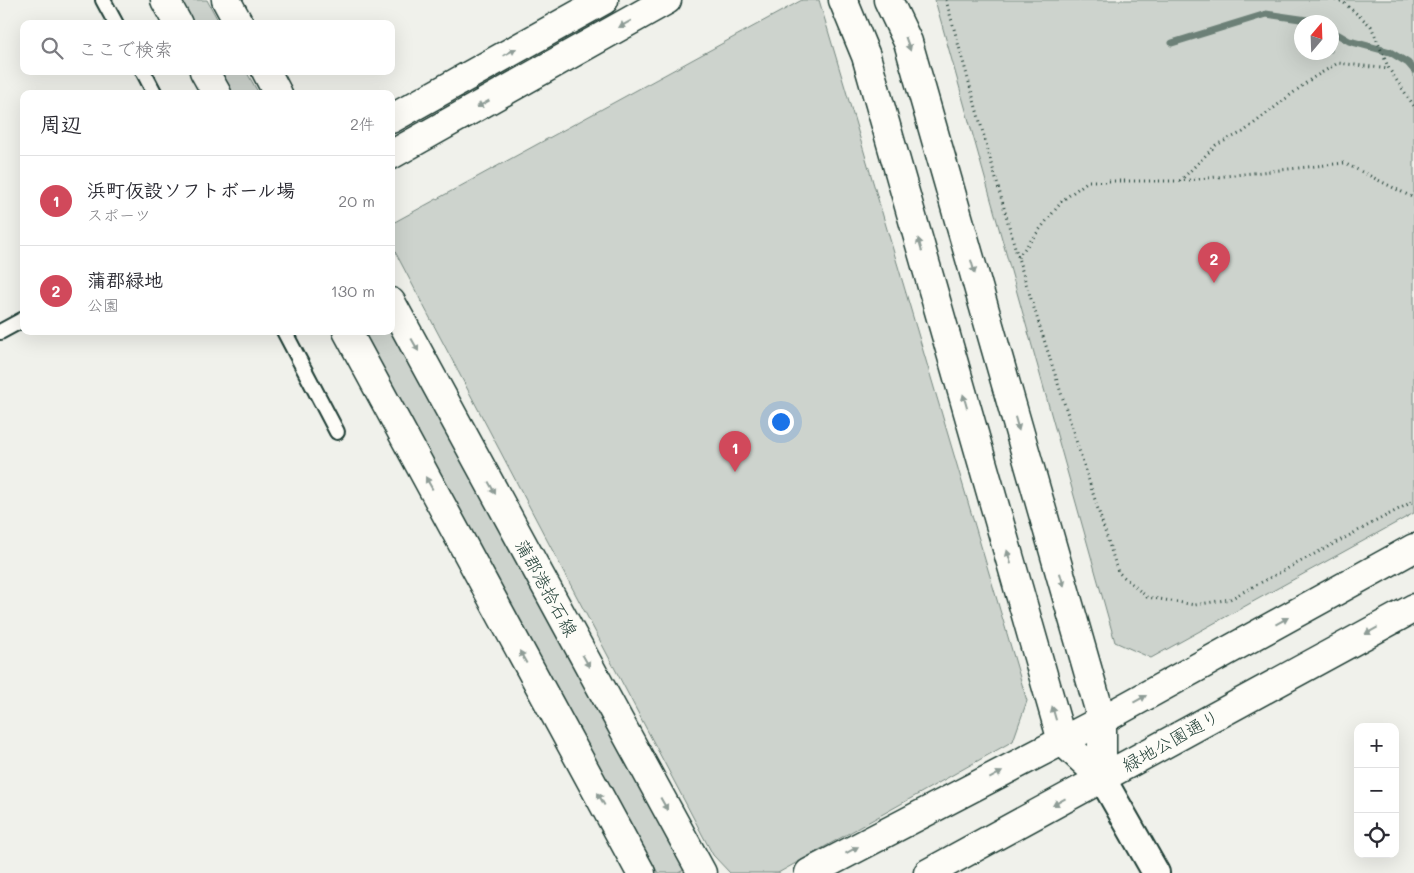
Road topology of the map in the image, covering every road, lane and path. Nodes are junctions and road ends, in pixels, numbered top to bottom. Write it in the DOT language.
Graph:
graph roads {
  1 [pos="103,0"];
  2 [pos="165,0"];
  3 [pos="226,0"];
  4 [pos="604,0"];
  5 [pos="667,0"];
  6 [pos="843,0"];
  7 [pos="888,0"];
  8 [pos="946,0"];
  9 [pos="1335,0"];
  10 [pos="1344,1"];
  11 [pos="114,20"];
  12 [pos="176,20"];
  13 [pos="237,20"];
  14 [pos="1389,69"];
  15 [pos="145,75"];
  16 [pos="206,75"];
  17 [pos="268,75"];
  18 [pos="153,90"];
  19 [pos="215,90"];
  20 [pos="276,90"];
  21 [pos="1414,106"];
  22 [pos="395,117"];
  23 [pos="395,153"];
  24 [pos="1180,181"];
  25 [pos="1414,198"];
  26 [pos="1018,258"];
  27 [pos="395,309"];
  28 [pos="20,321"];
  29 [pos="0,332"];
  30 [pos="286,335"];
  31 [pos="349,335"];
  32 [pos="337,432"];
  33 [pos="1414,501"];
  34 [pos="1414,548"];
  35 [pos="1414,608"];
  36 [pos="1102,720"];
  37 [pos="1062,741"];
  38 [pos="1102,778"];
  39 [pos="641,873"];
  40 [pos="702,873"];
  41 [pos="809,873"];
  42 [pos="928,873"];
  43 [pos="1156,873"];
  1 -- 11 [label="lane"];
  2 -- 12 [label="street"];
  3 -- 13 [label="street"];
  22 -- 4 [label="street, one-way"];
  5 -- 23 [label="street, one-way"];
  37 -- 6 [label="street, one-way"];
  7 -- 36 [label="street, one-way"];
  8 -- 26 [label="path"];
  9 -- 10 [label="path"];
  10 -- 14 [label="path"];
  14 -- 21 [label="path"];
  14 -- 24 [label="path"];
  15 -- 18 [label="lane"];
  16 -- 19 [label="street"];
  17 -- 20 [label="street"];
  24 -- 25 [label="path"];
  24 -- 26 [label="path"];
  26 -- 33 [label="path"];
  27 -- 40 [label="street, 蒲郡港拾石線, one-way"];
  28 -- 29 [label="lane"];
  30 -- 32 [label="lane"];
  39 -- 31 [label="street, one-way"];
  36 -- 34 [label="street, one-way"];
  35 -- 38 [label="street, 緑地公園通り, one-way"];
  36 -- 37 [label="street"];
  36 -- 38 [label="street"];
  37 -- 38 [label="street"];
  41 -- 37 [label="street, one-way"];
  38 -- 42 [label="street, 緑地公園通り, one-way"];
  38 -- 43 [label="street"];
}
